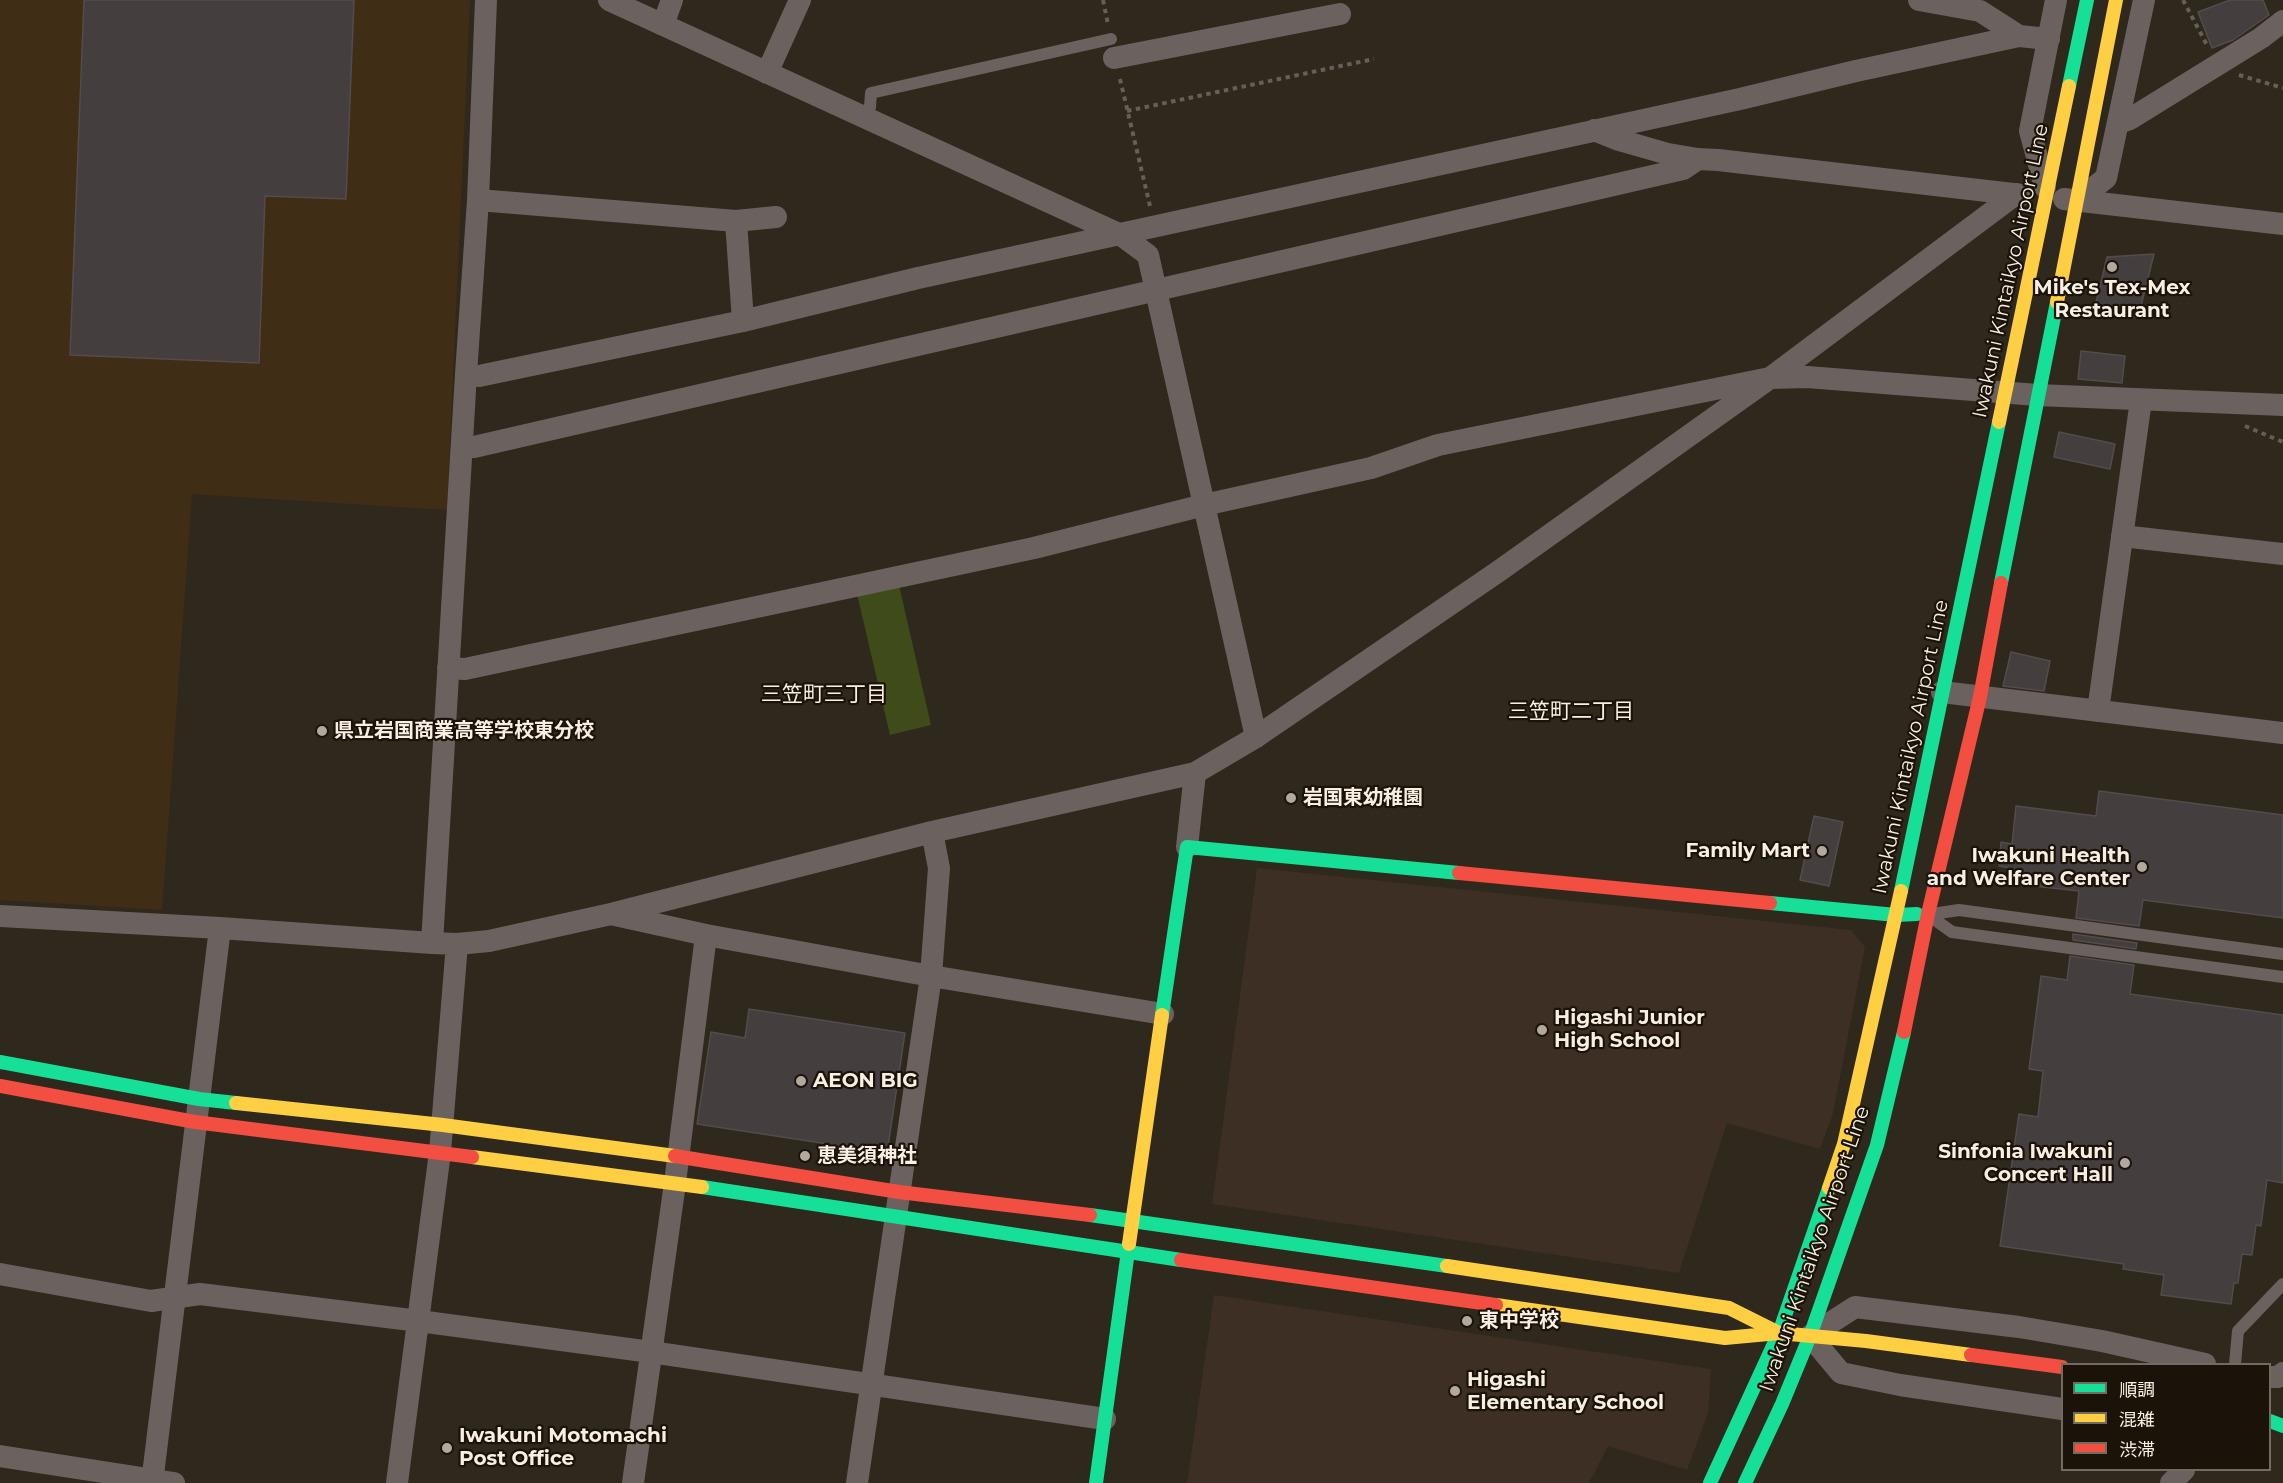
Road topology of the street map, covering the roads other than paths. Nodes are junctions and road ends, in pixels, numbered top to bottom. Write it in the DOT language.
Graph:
graph roads {
  1 [pos="486,0"];
  2 [pos="609,0"];
  3 [pos="672,0"];
  4 [pos="800,0"];
  5 [pos="1919,0"];
  6 [pos="2056,0"];
  7 [pos="2087,0"];
  8 [pos="2116,0"];
  9 [pos="2146,1"];
  10 [pos="1340,14"];
  11 [pos="2283,21"];
  12 [pos="663,25"];
  13 [pos="2019,36"];
  14 [pos="2049,39"];
  15 [pos="1113,48"];
  16 [pos="766,73"];
  17 [pos="865,118"];
  18 [pos="2118,123"];
  19 [pos="1594,130"];
  20 [pos="1698,159"];
  21 [pos="2016,194"];
  22 [pos="2047,197"];
  23 [pos="478,200"];
  24 [pos="2078,200"];
  25 [pos="776,217"];
  26 [pos="736,221"];
  27 [pos="2283,224"];
  28 [pos="1121,235"];
  29 [pos="1157,290"];
  30 [pos="743,321"];
  31 [pos="466,374"];
  32 [pos="1770,378"];
  33 [pos="2006,392"];
  34 [pos="2037,395"];
  35 [pos="2141,400"];
  36 [pos="2283,405"];
  37 [pos="462,447"];
  38 [pos="1204,505"];
  39 [pos="2122,536"];
  40 [pos="2283,554"];
  41 [pos="448,668"];
  42 [pos="1942,692"];
  43 [pos="1980,698"];
  44 [pos="2098,711"];
  45 [pos="2283,734"];
  46 [pos="1256,737"];
  47 [pos="1195,773"];
  48 [pos="932,832"];
  49 [pos="1187,847"];
  50 [pos="611,914"];
  51 [pos="1928,914"];
  52 [pos="1896,915"];
  53 [pos="0,916"];
  54 [pos="220,928"];
  55 [pos="706,935"];
  56 [pos="432,943"];
  57 [pos="457,944"];
  58 [pos="2283,954"];
  59 [pos="931,976"];
  60 [pos="2283,977"];
  61 [pos="1163,1014"];
  62 [pos="0,1062"];
  63 [pos="0,1086"];
  64 [pos="199,1099"];
  65 [pos="195,1122"];
  66 [pos="443,1125"];
  67 [pos="440,1152"];
  68 [pos="678,1156"];
  69 [pos="675,1183"];
  70 [pos="899,1192"];
  71 [pos="896,1216"];
  72 [pos="1132,1220"];
  73 [pos="1128,1252"];
  74 [pos="0,1274"];
  75 [pos="2283,1284"];
  76 [pos="174,1297"];
  77 [pos="419,1321"];
  78 [pos="1779,1333"];
  79 [pos="1810,1336"];
  80 [pos="651,1352"];
  81 [pos="2196,1363"];
  82 [pos="2235,1363"];
  83 [pos="2061,1367"];
  84 [pos="871,1385"];
  85 [pos="2061,1409"];
  86 [pos="1105,1419"];
  87 [pos="0,1456"];
  88 [pos="2183,1471"];
  89 [pos="159,1482"];
  90 [pos="397,1483"];
  91 [pos="633,1483"];
  92 [pos="857,1483"];
  93 [pos="1096,1483"];
  94 [pos="1710,1483"];
  95 [pos="1745,1483"];
  96 [pos="2170,1483"];
  1 -- 23 [label="street"];
  2 -- 12 [label="street"];
  3 -- 12 [label="street"];
  4 -- 16 [label="street"];
  5 -- 13 [label="street"];
  6 -- 14 [label="street"];
  7 -- 22 [label="street, Iwakuni Kintaikyo Airport Line"];
  8 -- 24 [label="street, Iwakuni Kintaikyo Airport Line"];
  9 -- 18 [label="street"];
  10 -- 15 [label="street"];
  11 -- 18 [label="street"];
  12 -- 16 [label="street"];
  13 -- 14 [label="street"];
  13 -- 19 [label="street"];
  14 -- 22 [label="street"];
  15 -- 17 [label="lane"];
  16 -- 17 [label="street"];
  17 -- 28 [label="street"];
  18 -- 24 [label="street"];
  19 -- 20 [label="street"];
  19 -- 28 [label="street"];
  20 -- 21 [label="street"];
  20 -- 29 [label="street"];
  21 -- 22 [label="street"];
  21 -- 32 [label="street"];
  22 -- 24 [label="street"];
  22 -- 33 [label="street, Iwakuni Kintaikyo Airport Line"];
  23 -- 26 [label="street"];
  23 -- 31 [label="street"];
  24 -- 27 [label="street"];
  24 -- 34 [label="street, Iwakuni Kintaikyo Airport Line"];
  25 -- 26 [label="street"];
  26 -- 30 [label="street"];
  28 -- 29 [label="street"];
  28 -- 30 [label="street"];
  29 -- 37 [label="street"];
  29 -- 38 [label="street"];
  30 -- 31 [label="street"];
  31 -- 37 [label="street"];
  32 -- 33 [label="street"];
  32 -- 38 [label="street"];
  32 -- 46 [label="street"];
  33 -- 34 [label="street"];
  33 -- 42 [label="street, Iwakuni Kintaikyo Airport Line"];
  34 -- 35 [label="street"];
  34 -- 43 [label="street, Iwakuni Kintaikyo Airport Line"];
  35 -- 36 [label="street"];
  35 -- 39 [label="street"];
  37 -- 41 [label="street"];
  38 -- 41 [label="street"];
  38 -- 46 [label="street"];
  39 -- 40 [label="street"];
  39 -- 44 [label="street"];
  41 -- 56 [label="street"];
  42 -- 43 [label="street"];
  42 -- 52 [label="street, Iwakuni Kintaikyo Airport Line"];
  43 -- 44 [label="street"];
  43 -- 51 [label="street, Iwakuni Kintaikyo Airport Line"];
  44 -- 45 [label="street"];
  46 -- 47 [label="street"];
  47 -- 48 [label="street"];
  47 -- 49 [label="street"];
  48 -- 50 [label="street"];
  48 -- 59 [label="street"];
  49 -- 52 [label="street"];
  49 -- 61 [label="street"];
  50 -- 55 [label="street"];
  50 -- 57 [label="street"];
  51 -- 52 [label="street"];
  51 -- 58 [label="lane"];
  51 -- 60 [label="lane"];
  51 -- 79 [label="street, Iwakuni Kintaikyo Airport Line"];
  52 -- 78 [label="street, Iwakuni Kintaikyo Airport Line"];
  53 -- 54 [label="street"];
  54 -- 56 [label="street"];
  54 -- 64 [label="street"];
  55 -- 59 [label="street"];
  55 -- 68 [label="street"];
  56 -- 57 [label="street"];
  57 -- 66 [label="street"];
  59 -- 61 [label="street"];
  59 -- 70 [label="street"];
  61 -- 72 [label="street"];
  62 -- 64 [label="street"];
  63 -- 65 [label="street"];
  64 -- 65 [label="street"];
  64 -- 66 [label="street"];
  65 -- 67 [label="street"];
  65 -- 76 [label="street"];
  66 -- 67 [label="street"];
  66 -- 68 [label="street"];
  67 -- 69 [label="street"];
  67 -- 77 [label="street"];
  68 -- 69 [label="street"];
  68 -- 70 [label="street"];
  69 -- 71 [label="street"];
  69 -- 80 [label="street"];
  70 -- 71 [label="street"];
  70 -- 72 [label="street"];
  71 -- 73 [label="street"];
  71 -- 84 [label="street"];
  72 -- 73 [label="street"];
  72 -- 78 [label="street"];
  73 -- 78 [label="street"];
  73 -- 86 [label="street"];
  74 -- 76 [label="street"];
  75 -- 82 [label="lane"];
  76 -- 77 [label="street"];
  76 -- 89 [label="street"];
  77 -- 80 [label="street"];
  77 -- 90 [label="street"];
  78 -- 79 [label="street"];
  78 -- 94 [label="street, Iwakuni Kintaikyo Airport Line"];
  79 -- 81 [label="street"];
  79 -- 83 [label="street"];
  79 -- 85 [label="street"];
  79 -- 95 [label="street, Iwakuni Kintaikyo Airport Line"];
  80 -- 84 [label="street"];
  80 -- 91 [label="street"];
  84 -- 86 [label="street"];
  84 -- 92 [label="street"];
  86 -- 93 [label="street"];
  87 -- 89 [label="street"];
  88 -- 96 [label="street"];
}
